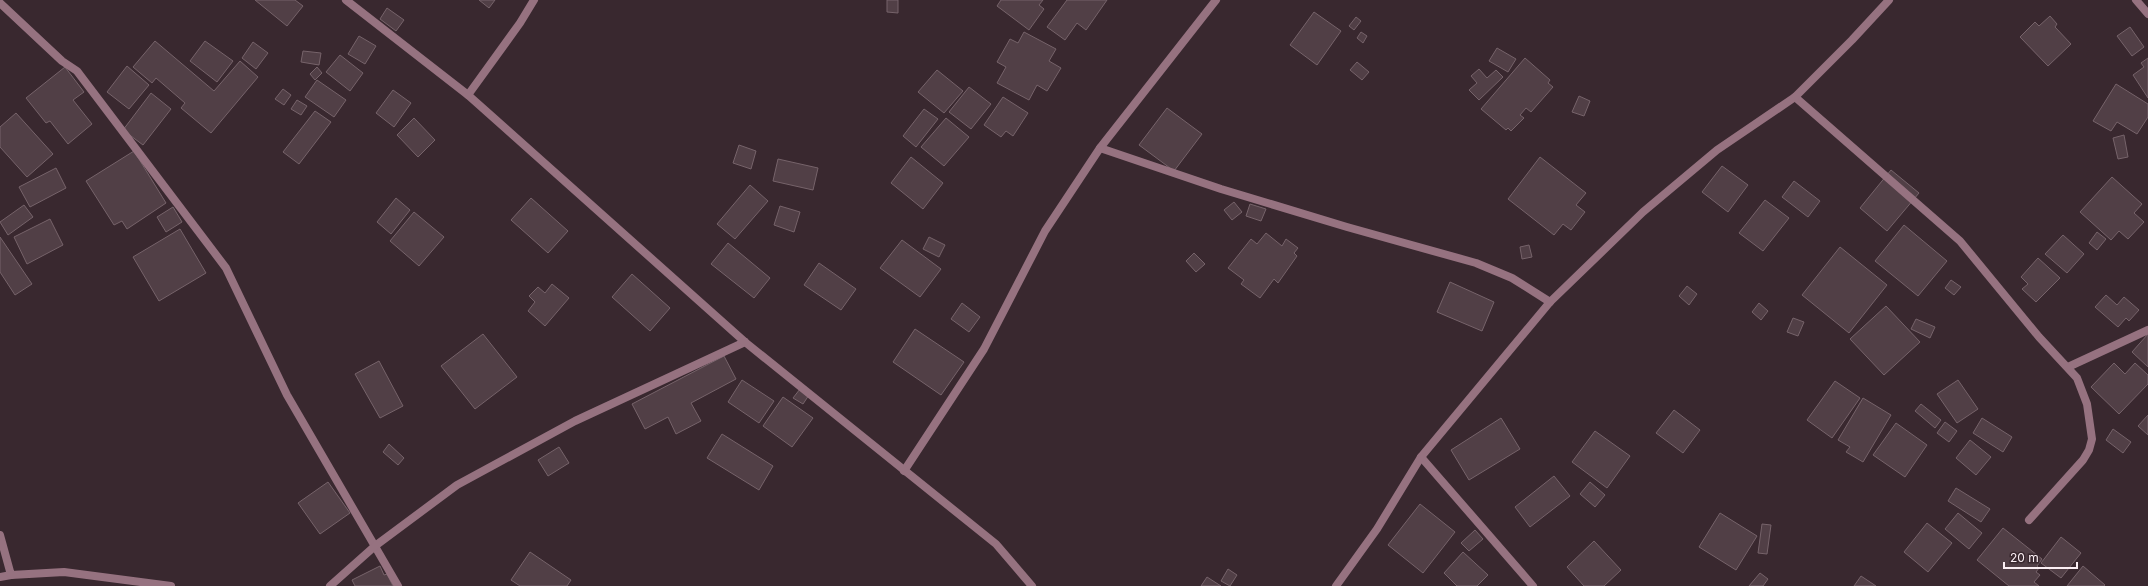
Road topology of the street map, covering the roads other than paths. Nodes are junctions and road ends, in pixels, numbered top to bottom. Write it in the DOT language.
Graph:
graph roads {
  1 [pos="346,0"];
  2 [pos="534,0"];
  3 [pos="1216,0"];
  4 [pos="1889,0"];
  5 [pos="2136,0"];
  6 [pos="0,3"];
  7 [pos="2148,14"];
  8 [pos="468,95"];
  9 [pos="1795,96"];
  10 [pos="1100,148"];
  11 [pos="1550,302"];
  12 [pos="2148,330"];
  13 [pos="745,342"];
  14 [pos="2068,367"];
  15 [pos="1421,457"];
  16 [pos="904,471"];
  17 [pos="2029,520"];
  18 [pos="0,535"];
  19 [pos="375,546"];
  20 [pos="11,575"];
  21 [pos="0,577"];
  22 [pos="171,586"];
  23 [pos="330,586"];
  24 [pos="398,586"];
  25 [pos="1032,586"];
  26 [pos="1336,586"];
  27 [pos="1533,586"];
  1 -- 8 [label="street"];
  2 -- 8 [label="street"];
  3 -- 10 [label="street"];
  4 -- 9 [label="street"];
  5 -- 7 [label="street"];
  6 -- 19 [label="street"];
  8 -- 13 [label="street"];
  9 -- 11 [label="street"];
  9 -- 14 [label="street"];
  10 -- 11 [label="street"];
  10 -- 16 [label="street"];
  11 -- 15 [label="street"];
  12 -- 14 [label="street"];
  13 -- 16 [label="street"];
  13 -- 19 [label="street"];
  14 -- 17 [label="street"];
  15 -- 26 [label="street"];
  15 -- 27 [label="street"];
  16 -- 25 [label="street"];
  18 -- 20 [label="street"];
  19 -- 23 [label="street"];
  19 -- 24 [label="street"];
  20 -- 21 [label="street"];
  20 -- 22 [label="street"];
}
